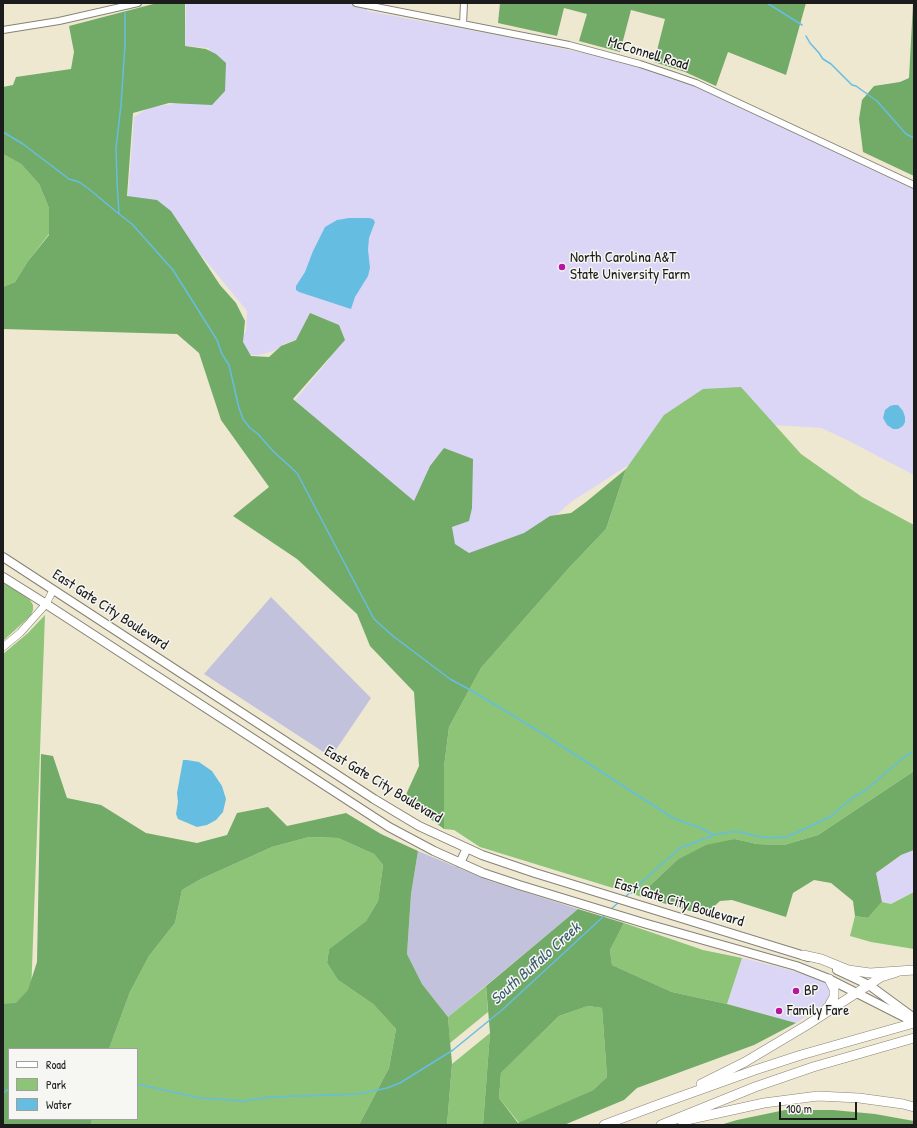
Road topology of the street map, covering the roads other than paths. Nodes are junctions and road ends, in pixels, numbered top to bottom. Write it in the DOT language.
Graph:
graph roads {
  1 [pos="138,3"];
  2 [pos="356,3"];
  3 [pos="464,3"];
  4 [pos="463,24"];
  5 [pos="3,30"];
  6 [pos="914,185"];
  7 [pos="3,557"];
  8 [pos="3,577"];
  9 [pos="53,590"];
  10 [pos="46,604"];
  11 [pos="3,647"];
  12 [pos="467,848"];
  13 [pos="460,863"];
  14 [pos="803,955"];
  15 [pos="914,970"];
  16 [pos="897,972"];
  17 [pos="829,979"];
  18 [pos="869,985"];
  19 [pos="857,993"];
  20 [pos="914,1018"];
  21 [pos="816,1019"];
  22 [pos="914,1022"];
  23 [pos="914,1038"];
  24 [pos="660,1104"];
  25 [pos="914,1107"];
  26 [pos="604,1125"];
  27 [pos="661,1125"];
  28 [pos="665,1125"];
  1 -- 5 [label="street"];
  2 -- 4 [label="street, McConnell Road"];
  3 -- 4 [label="street"];
  4 -- 6 [label="street, McConnell Road"];
  7 -- 9 [label="main road, East Gate City Boulevard"];
  8 -- 10 [label="main road, East Gate City Boulevard"];
  9 -- 10 [label="main road"];
  9 -- 12 [label="main road, East Gate City Boulevard"];
  10 -- 11 [label="main road"];
  10 -- 13 [label="main road, East Gate City Boulevard"];
  12 -- 13 [label="main road"];
  12 -- 14 [label="main road, East Gate City Boulevard"];
  13 -- 17 [label="main road, East Gate City Boulevard"];
  14 -- 16 [label="highway"];
  14 -- 18 [label="main road, East Gate City Boulevard"];
  15 -- 16 [label="highway"];
  16 -- 18 [label="highway"];
  17 -- 19 [label="main road, East Gate City Boulevard"];
  17 -- 21 [label="highway"];
  18 -- 19 [label="highway"];
  18 -- 20 [label="main road, East Gate City Boulevard"];
  19 -- 21 [label="highway"];
  19 -- 22 [label="main road, East Gate City Boulevard"];
  21 -- 24 [label="highway"];
  22 -- 24 [label="highway"];
  23 -- 27 [label="highway"];
  24 -- 26 [label="highway"];
  25 -- 28 [label="highway"];
}
